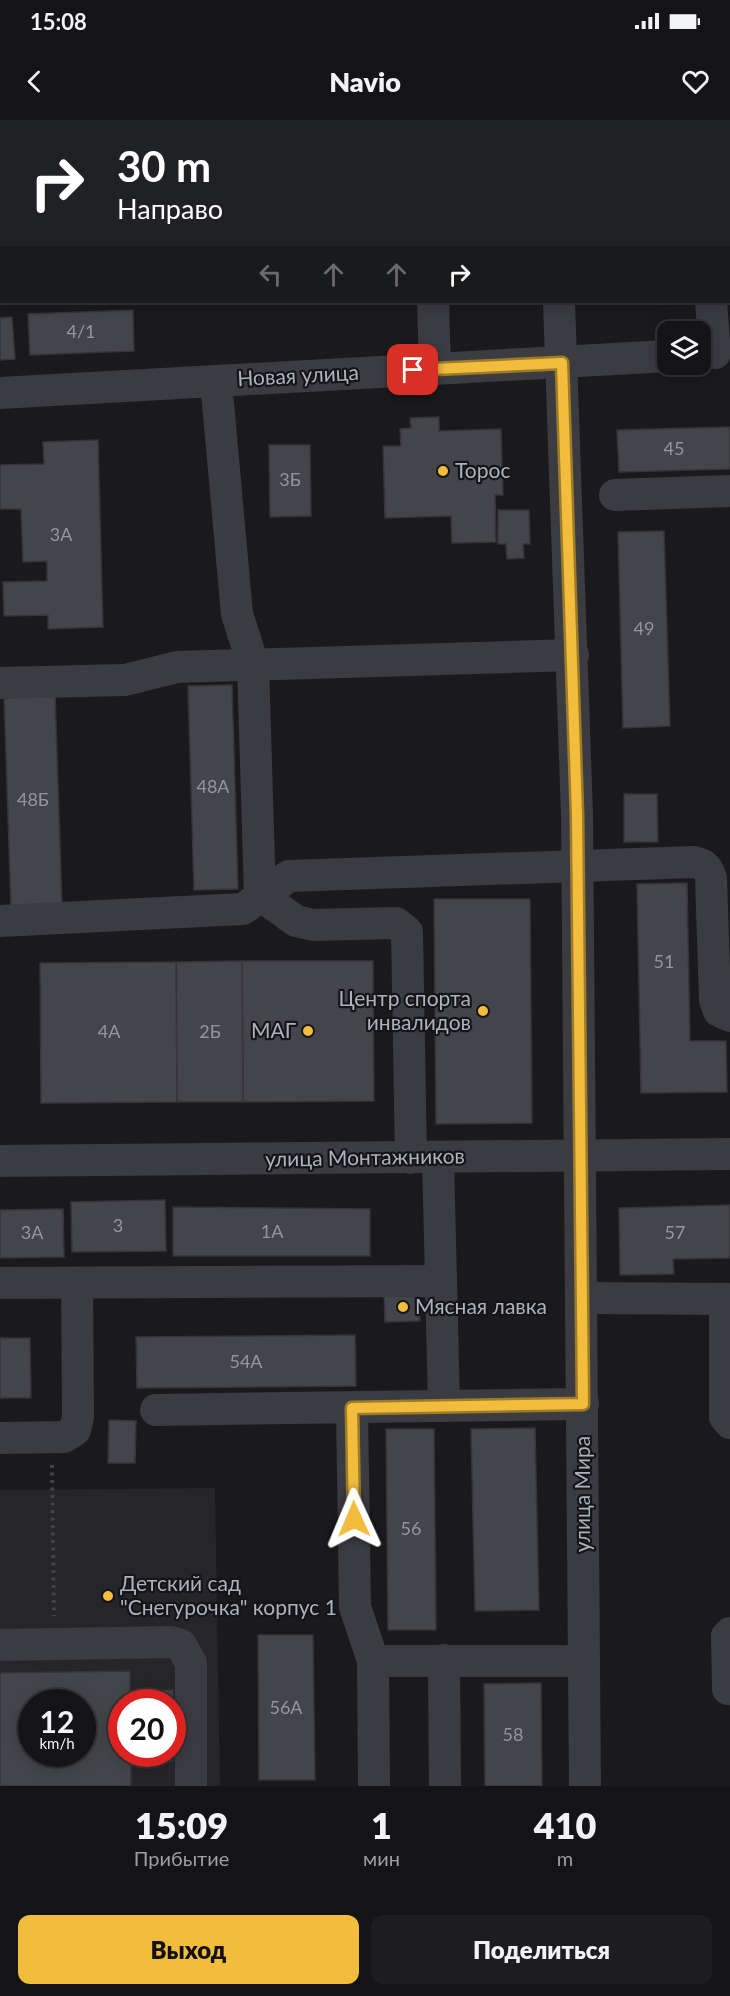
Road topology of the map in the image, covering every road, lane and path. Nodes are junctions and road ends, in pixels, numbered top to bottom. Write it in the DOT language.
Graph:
graph roads {
  1 [pos="434,303"];
  2 [pos="559,303"];
  3 [pos="711,303"];
  4 [pos="715,353"];
  5 [pos="657,357"];
  6 [pos="562,363"];
  7 [pos="435,369"];
  8 [pos="216,381"];
  9 [pos="0,393"];
  10 [pos="730,491"];
  11 [pos="615,495"];
  12 [pos="573,655"];
  13 [pos="253,664"];
  14 [pos="0,682"];
  15 [pos="578,867"];
  16 [pos="260,895"];
  17 [pos="0,921"];
  18 [pos="730,1016"];
  19 [pos="730,1154"];
  20 [pos="581,1155"];
  21 [pos="425,1157"];
  22 [pos="0,1161"];
  23 [pos="441,1281"];
  24 [pos="77,1282"];
  25 [pos="0,1283"];
  26 [pos="582,1298"];
  27 [pos="727,1299"];
  28 [pos="583,1404"];
  29 [pos="444,1406"];
  30 [pos="352,1408"];
  31 [pos="156,1410"];
  32 [pos="730,1423"];
  33 [pos="0,1438"];
  34 [pos="51,1438"];
  35 [pos="730,1633"];
  36 [pos="54,1644"];
  37 [pos="0,1645"];
  38 [pos="444,1660"];
  39 [pos="373,1661"];
  40 [pos="584,1661"];
  41 [pos="728,1689"];
  42 [pos="191,1786"];
  43 [pos="374,1786"];
  44 [pos="445,1786"];
  45 [pos="585,1786"];
  1 -- 7 [label="street"];
  2 -- 6 [label="street, улица Мира"];
  3 -- 4 [label="street"];
  5 -- 6 [label="street, Новая улица"];
  6 -- 7 [label="street, Новая улица"];
  6 -- 12 [label="street, улица Мира"];
  7 -- 8 [label="street, Новая улица"];
  8 -- 9 [label="street, Новая улица"];
  8 -- 13 [label="street"];
  10 -- 11 [label="street"];
  12 -- 13 [label="street"];
  12 -- 15 [label="street, улица Мира"];
  13 -- 14 [label="street"];
  13 -- 16 [label="street"];
  15 -- 16 [label="street"];
  15 -- 18 [label="street"];
  15 -- 20 [label="street, улица Мира"];
  16 -- 17 [label="street"];
  16 -- 21 [label="street"];
  19 -- 20 [label="street, улица Монтажников"];
  20 -- 21 [label="street, улица Монтажников"];
  20 -- 26 [label="street, улица Мира"];
  21 -- 22 [label="street, улица Монтажников"];
  21 -- 23 [label="street"];
  23 -- 24 [label="street"];
  23 -- 29 [label="street"];
  24 -- 25 [label="street"];
  24 -- 34 [label="street"];
  26 -- 27 [label="street"];
  26 -- 28 [label="street, улица Мира"];
  27 -- 32 [label="street"];
  28 -- 29 [label="street"];
  28 -- 40 [label="street, улица Мира"];
  29 -- 30 [label="street"];
  30 -- 31 [label="street"];
  30 -- 39 [label="street"];
  33 -- 34 [label="street"];
  34 -- 36 [label="path"];
  35 -- 41 [label="street"];
  36 -- 37 [label="street"];
  36 -- 42 [label="street"];
  38 -- 39 [label="street"];
  38 -- 40 [label="street"];
  38 -- 44 [label="street"];
  39 -- 43 [label="street"];
  40 -- 45 [label="street, улица Мира"];
}
